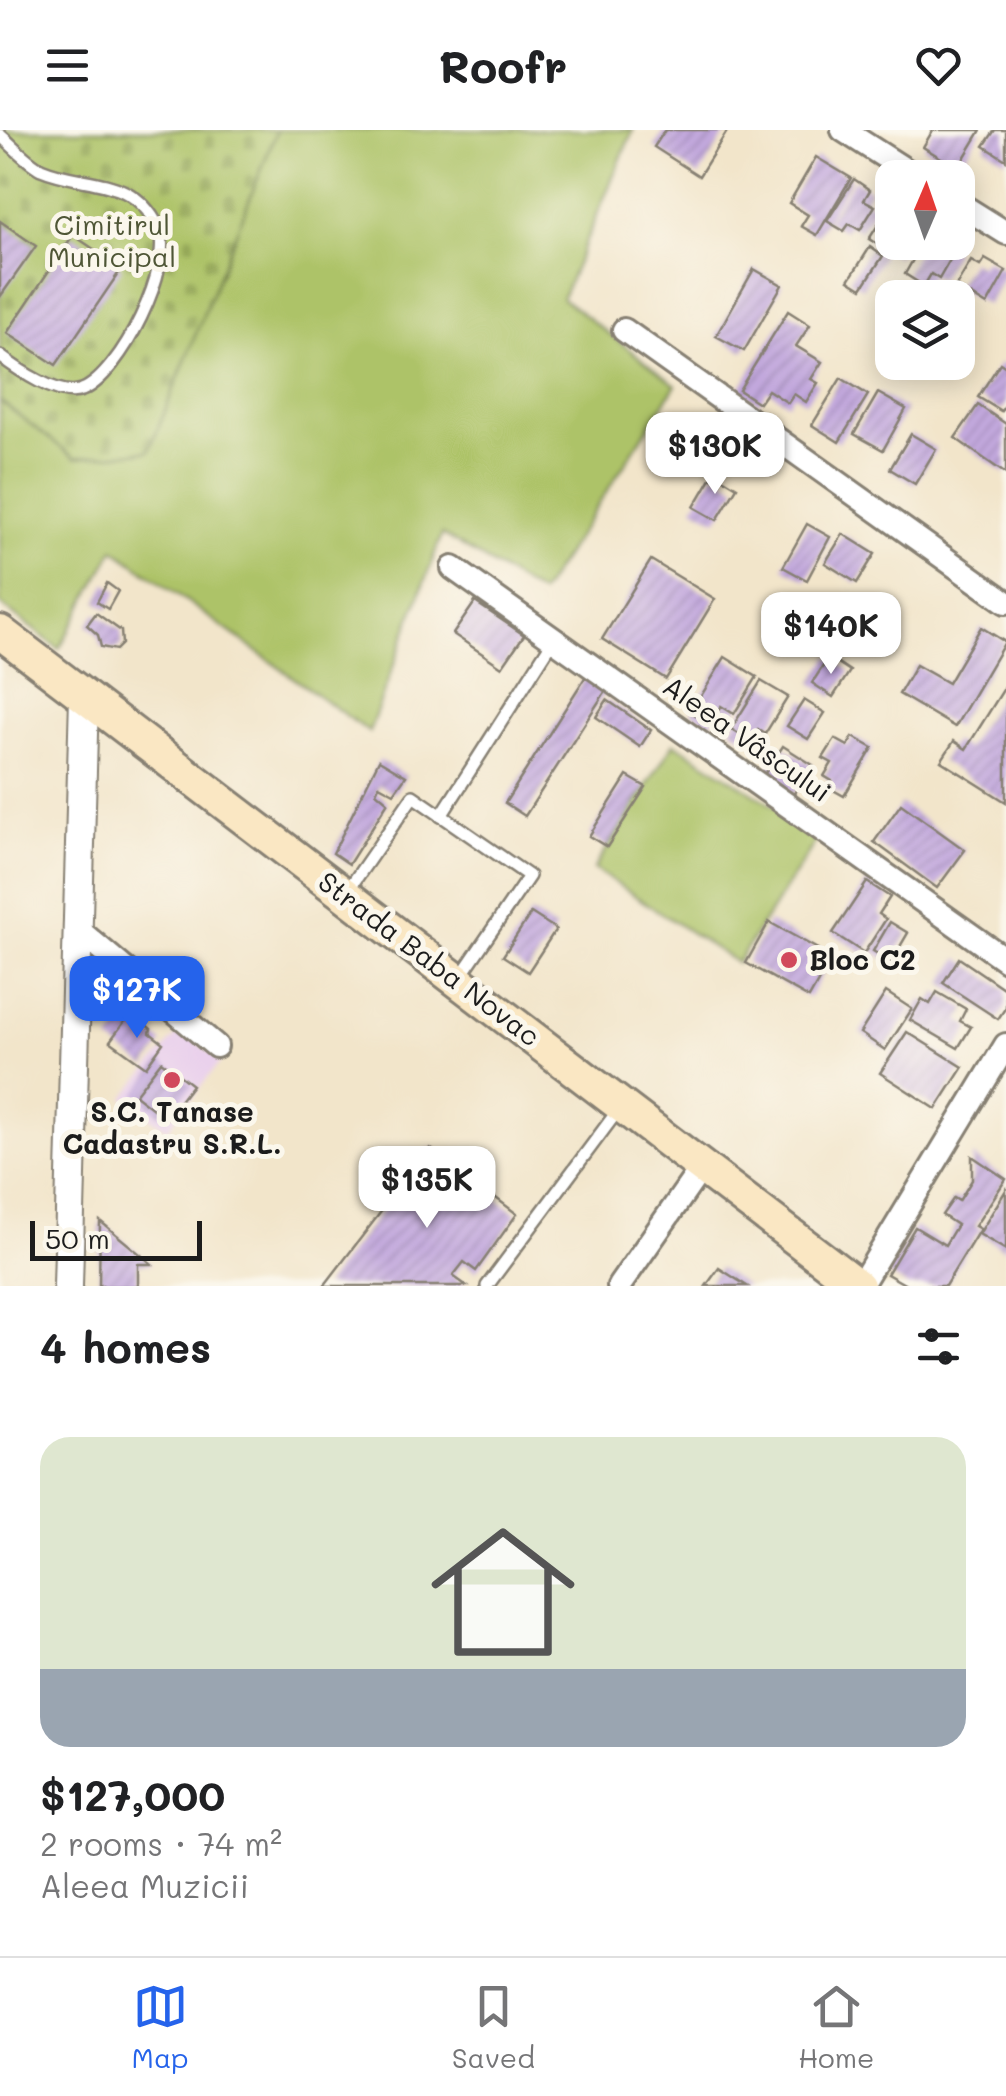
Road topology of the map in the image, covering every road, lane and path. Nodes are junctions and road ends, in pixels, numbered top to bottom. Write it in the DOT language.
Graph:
graph roads {
  1 [pos="843,130"];
  2 [pos="0,135"];
  3 [pos="890,160"];
  4 [pos="975,214"];
  5 [pos="1006,233"];
  6 [pos="624,330"];
  7 [pos="0,356"];
  8 [pos="453,568"];
  9 [pos="1006,602"];
  10 [pos="0,632"];
  11 [pos="554,640"];
  12 [pos="84,697"];
  13 [pos="442,816"];
  14 [pos="345,895"];
  15 [pos="76,928"];
  16 [pos="1006,960"];
  17 [pos="457,980"];
  18 [pos="1006,1045"];
  19 [pos="216,1046"];
  20 [pos="621,1105"];
  21 [pos="702,1167"];
  22 [pos="68,1286"];
  23 [pos="487,1286"];
  24 [pos="618,1286"];
  25 [pos="859,1286"];
  1 -- 3 [label="street"];
  2 -- 7 [label="lane"];
  4 -- 5 [label="street"];
  6 -- 9 [label="street"];
  8 -- 11 [label="street, Aleea Vâscului"];
  10 -- 12 [label="main road, Strada Baba Novac"];
  11 -- 13 [label="lane"];
  11 -- 16 [label="street, Aleea Vâscului"];
  12 -- 14 [label="main road, Strada Baba Novac"];
  12 -- 15 [label="street"];
  13 -- 14 [label="lane"];
  13 -- 17 [label="lane"];
  14 -- 17 [label="main road, Strada Baba Novac"];
  15 -- 19 [label="street"];
  15 -- 22 [label="street"];
  17 -- 20 [label="main road, Strada Baba Novac"];
  18 -- 25 [label="street"];
  20 -- 21 [label="main road, Strada Baba Novac"];
  20 -- 23 [label="lane"];
  21 -- 24 [label="street"];
  21 -- 25 [label="main road, Strada Baba Novac"];
}
